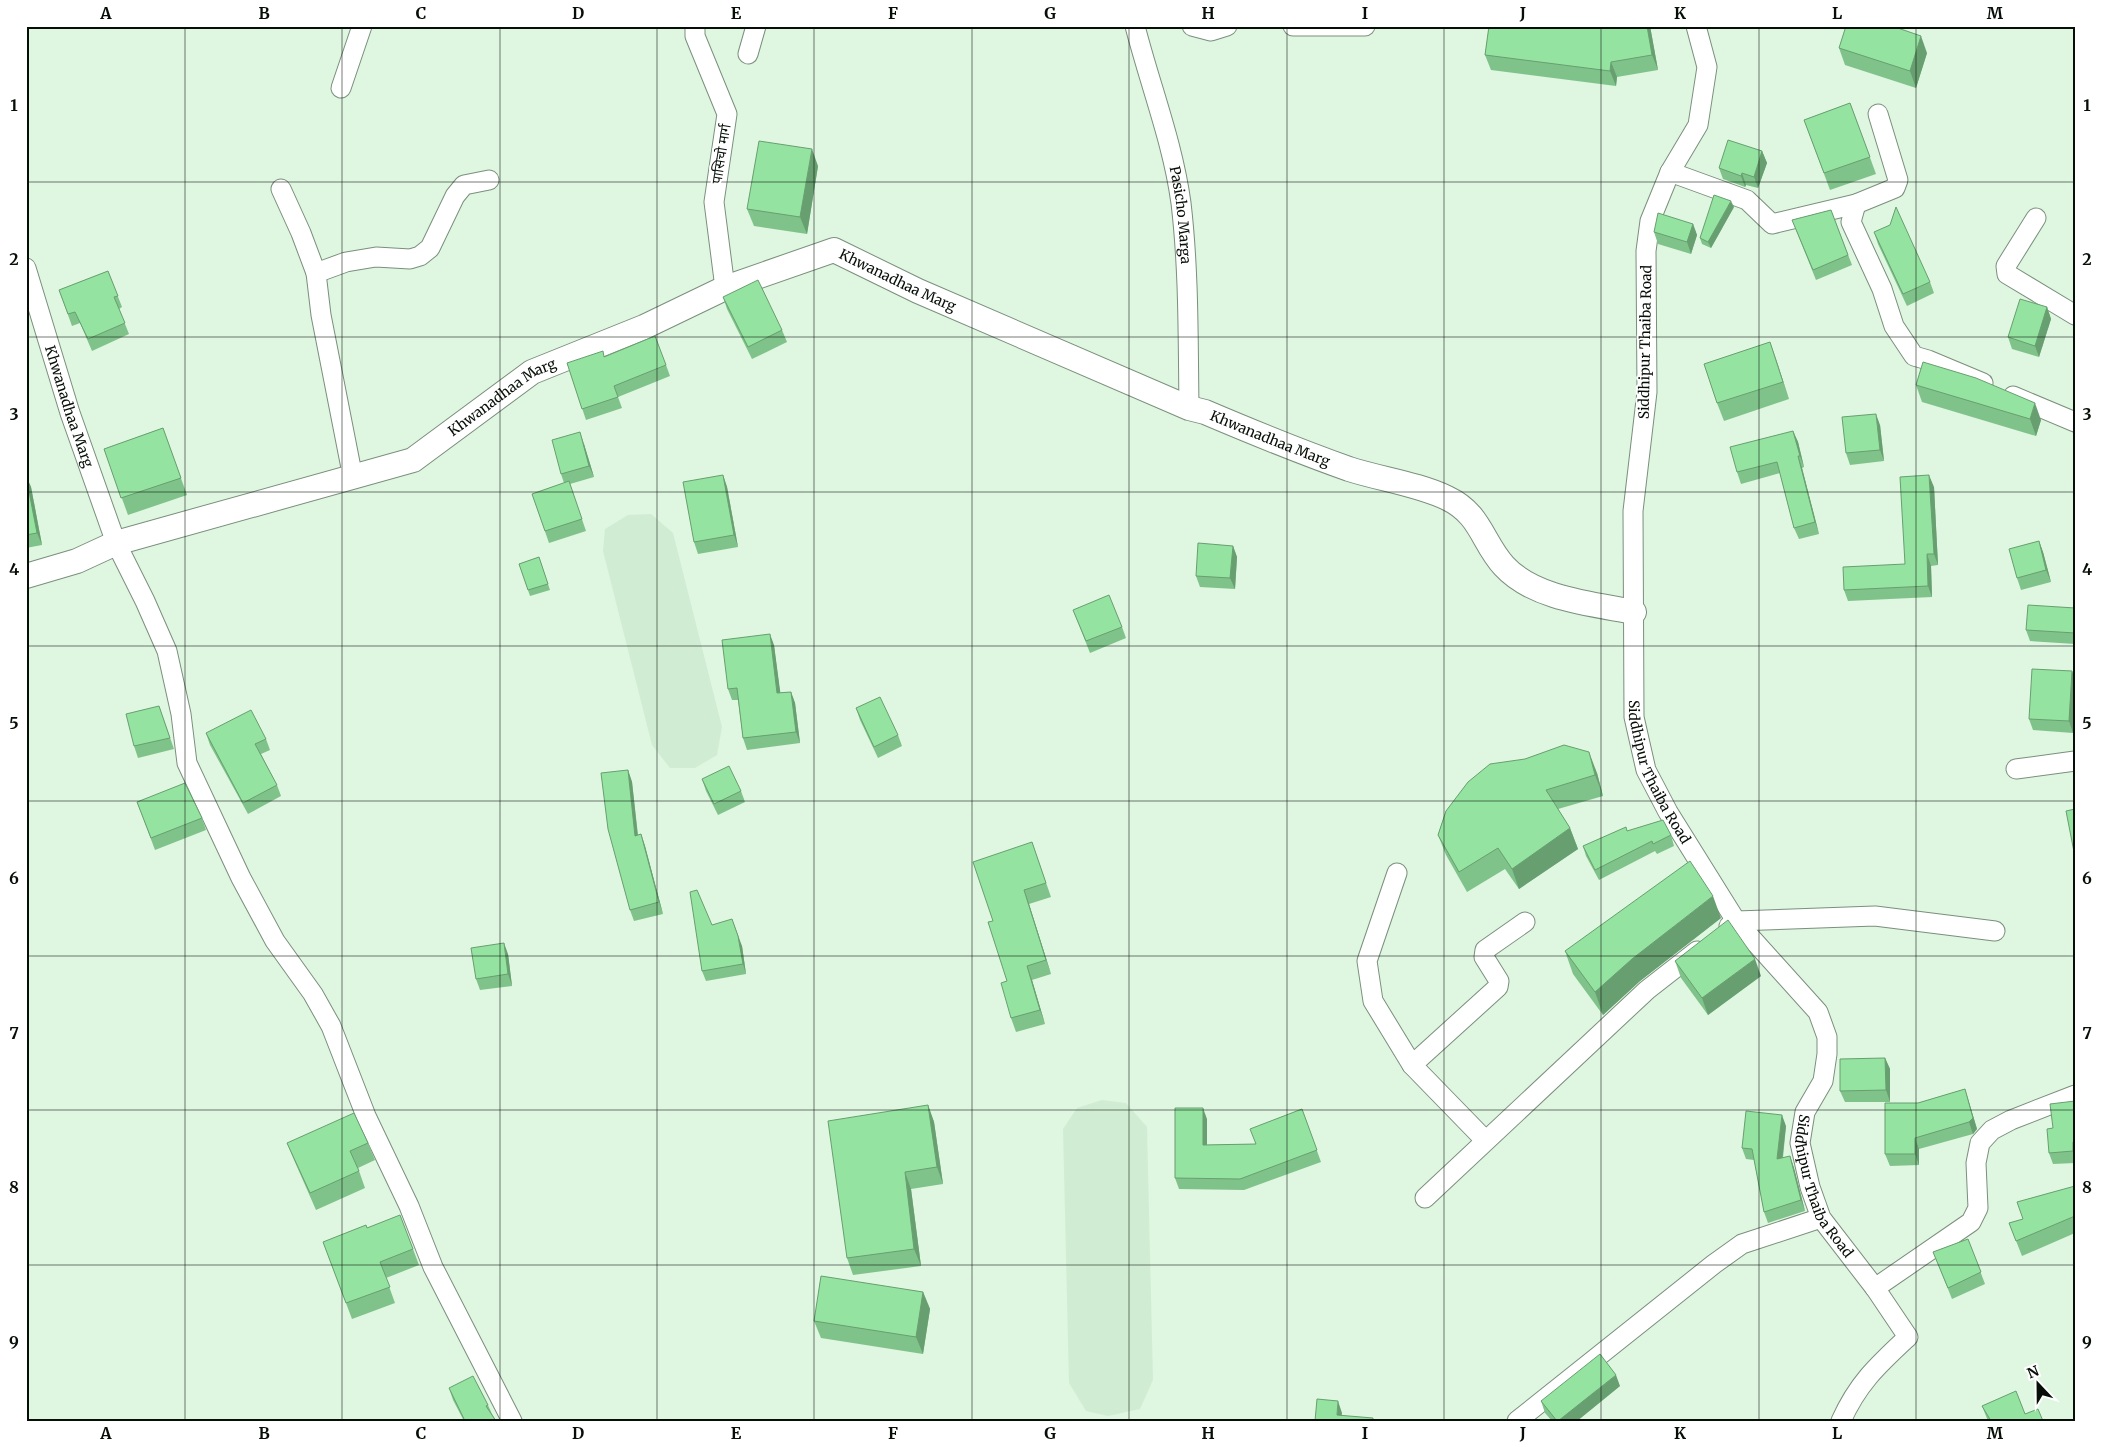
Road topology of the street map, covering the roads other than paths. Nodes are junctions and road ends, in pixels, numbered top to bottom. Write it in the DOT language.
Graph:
graph roads {
  1 [pos="362,26"];
  2 [pos="695,26"];
  3 [pos="756,26"];
  4 [pos="1136,26"];
  5 [pos="1192,26"];
  6 [pos="1227,26"];
  7 [pos="1293,26"];
  8 [pos="1365,26"];
  9 [pos="1696,26"];
  10 [pos="748,54"];
  11 [pos="342,88"];
  12 [pos="1878,114"];
  13 [pos="1670,172"];
  14 [pos="489,180"];
  15 [pos="281,189"];
  16 [pos="1856,204"];
  17 [pos="2036,218"];
  18 [pos="26,268"];
  19 [pos="316,272"];
  20 [pos="725,288"];
  21 [pos="2075,315"];
  22 [pos="1189,408"];
  23 [pos="2075,422"];
  24 [pos="353,478"];
  25 [pos="116,543"];
  26 [pos="26,576"];
  27 [pos="1634,612"];
  28 [pos="2075,761"];
  29 [pos="2016,769"];
  30 [pos="1398,873"];
  31 [pos="1736,921"];
  32 [pos="1525,922"];
  33 [pos="1995,931"];
  34 [pos="1412,1065"];
  35 [pos="2075,1096"];
  36 [pos="1485,1140"];
  37 [pos="1424,1198"];
  38 [pos="1821,1218"];
  39 [pos="1875,1288"];
  40 [pos="512,1421"];
  41 [pos="1517,1421"];
  42 [pos="1841,1421"];
  1 -- 11 [label="street"];
  2 -- 20 [label="street, पासिचो मार्ग"];
  3 -- 10 [label="street"];
  4 -- 22 [label="street, Pasicho Marga"];
  5 -- 6 [label="street"];
  7 -- 8 [label="street"];
  9 -- 13 [label="street, Siddhipur Thaiba Road"];
  12 -- 16 [label="street"];
  13 -- 16 [label="street"];
  13 -- 27 [label="street, Siddhipur Thaiba Road"];
  14 -- 19 [label="street"];
  15 -- 19 [label="street"];
  16 -- 23 [label="street"];
  17 -- 21 [label="street"];
  18 -- 25 [label="street, Khwanadhaa Marg"];
  19 -- 24 [label="street"];
  20 -- 22 [label="street, Khwanadhaa Marg"];
  20 -- 24 [label="street, Khwanadhaa Marg"];
  22 -- 27 [label="street, Khwanadhaa Marg"];
  24 -- 25 [label="street, Khwanadhaa Marg"];
  25 -- 26 [label="street, Khwanadhaa Marg"];
  25 -- 40 [label="street"];
  27 -- 31 [label="street, Siddhipur Thaiba Road"];
  28 -- 29 [label="street"];
  30 -- 34 [label="street"];
  31 -- 33 [label="street"];
  31 -- 36 [label="street"];
  31 -- 38 [label="street, Siddhipur Thaiba Road"];
  32 -- 34 [label="street"];
  34 -- 36 [label="street"];
  35 -- 39 [label="street"];
  36 -- 37 [label="street"];
  38 -- 39 [label="street, Siddhipur Thaiba Road"];
  38 -- 41 [label="street"];
  39 -- 42 [label="street, Siddhipur Thaiba Road"];
}
